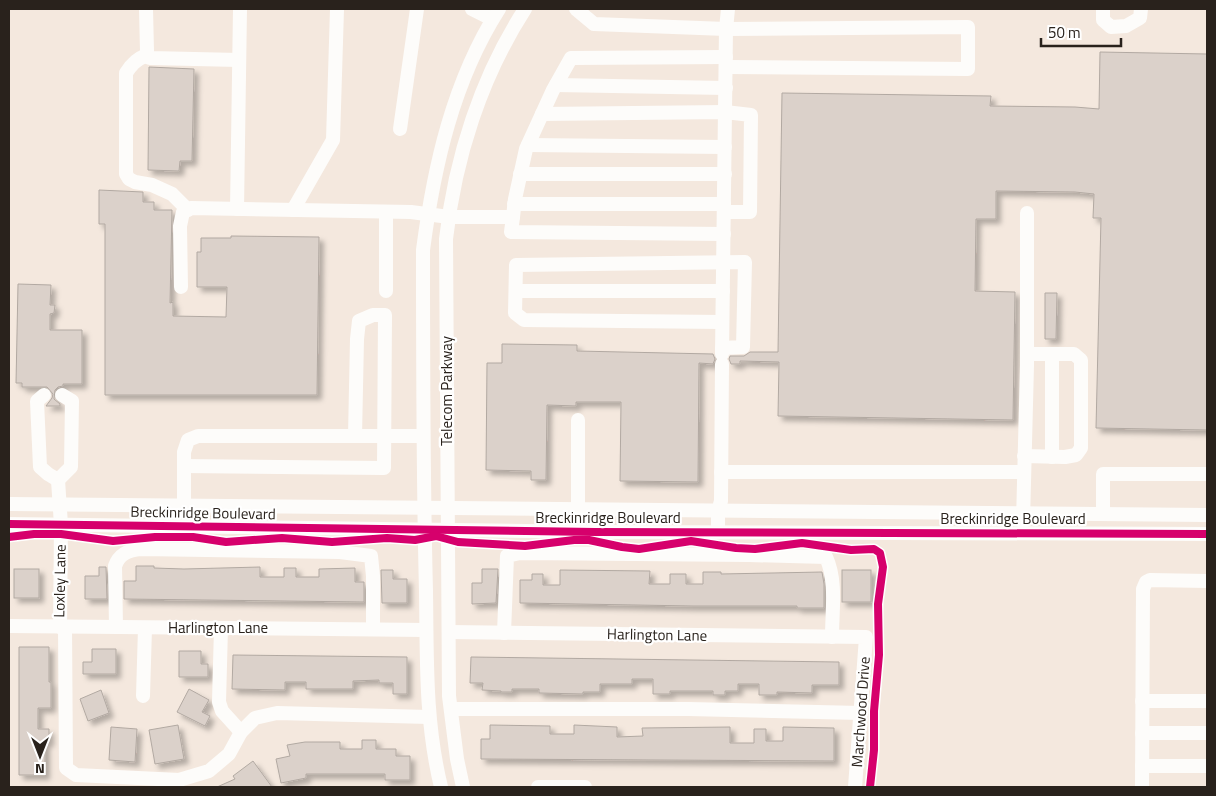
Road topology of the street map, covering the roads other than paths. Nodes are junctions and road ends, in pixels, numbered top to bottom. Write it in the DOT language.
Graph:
graph roads {
  1 [pos="146,9"];
  2 [pos="240,9"];
  3 [pos="336,9"];
  4 [pos="417,9"];
  5 [pos="472,9"];
  6 [pos="525,9"];
  7 [pos="576,9"];
  8 [pos="728,9"];
  9 [pos="1103,9"];
  10 [pos="1140,9"];
  11 [pos="495,14"];
  12 [pos="726,29"];
  13 [pos="145,56"];
  14 [pos="239,60"];
  15 [pos="726,62"];
  16 [pos="556,85"];
  17 [pos="726,88"];
  18 [pos="725,112"];
  19 [pos="542,114"];
  20 [pos="400,129"];
  21 [pos="528,145"];
  22 [pos="725,147"];
  23 [pos="520,174"];
  24 [pos="725,174"];
  25 [pos="724,208"];
  26 [pos="237,209"];
  27 [pos="188,210"];
  28 [pos="293,210"];
  29 [pos="513,211"];
  30 [pos="386,212"];
  31 [pos="1027,213"];
  32 [pos="428,215"];
  33 [pos="448,216"];
  34 [pos="724,234"];
  35 [pos="723,261"];
  36 [pos="181,286"];
  37 [pos="386,291"];
  38 [pos="516,291"];
  39 [pos="723,291"];
  40 [pos="722,322"];
  41 [pos="1027,354"];
  42 [pos="1052,354"];
  43 [pos="722,355"];
  44 [pos="62,394"];
  45 [pos="44,395"];
  46 [pos="578,420"];
  47 [pos="355,436"];
  48 [pos="383,436"];
  49 [pos="423,436"];
  50 [pos="1024,456"];
  51 [pos="1052,457"];
  52 [pos="184,466"];
  53 [pos="721,472"];
  54 [pos="1024,472"];
  55 [pos="1207,474"];
  56 [pos="58,480"];
  57 [pos="9,504"];
  58 [pos="61,505"];
  59 [pos="184,506"];
  60 [pos="424,508"];
  61 [pos="448,509"];
  62 [pos="578,510"];
  63 [pos="718,511"];
  64 [pos="1023,514"];
  65 [pos="1103,514"];
  66 [pos="1207,516"];
  67 [pos="9,524"];
  68 [pos="61,525"];
  69 [pos="424,529"];
  70 [pos="447,530"];
  71 [pos="718,532"];
  72 [pos="1022,533"];
  73 [pos="1207,534"];
  74 [pos="1207,580"];
  75 [pos="9,626"];
  76 [pos="63,627"];
  77 [pos="116,627"];
  78 [pos="145,628"];
  79 [pos="221,628"];
  80 [pos="373,629"];
  81 [pos="426,630"];
  82 [pos="449,632"];
  83 [pos="504,633"];
  84 [pos="832,637"];
  85 [pos="866,637"];
  86 [pos="143,696"];
  87 [pos="1142,701"];
  88 [pos="1207,701"];
  89 [pos="451,709"];
  90 [pos="861,713"];
  91 [pos="429,717"];
  92 [pos="241,732"];
  93 [pos="1142,733"];
  94 [pos="1207,733"];
  95 [pos="1142,766"];
  96 [pos="1207,766"];
  97 [pos="441,787"];
  98 [pos="463,787"];
  99 [pos="538,787"];
  100 [pos="585,787"];
  101 [pos="855,787"];
  102 [pos="1142,787"];
  1 -- 13 [label="street"];
  2 -- 14 [label="street"];
  3 -- 28 [label="street"];
  4 -- 20 [label="street"];
  5 -- 11 [label="street"];
  6 -- 33 [label="street, Telecom Parkway"];
  7 -- 12 [label="street"];
  8 -- 12 [label="street"];
  9 -- 10 [label="street"];
  11 -- 32 [label="street, Telecom Parkway"];
  12 -- 15 [label="street"];
  12 -- 15 [label="street"];
  13 -- 14 [label="street"];
  13 -- 27 [label="street"];
  14 -- 26 [label="street"];
  15 -- 16 [label="street"];
  15 -- 17 [label="street"];
  16 -- 17 [label="street"];
  16 -- 19 [label="street"];
  17 -- 18 [label="street"];
  18 -- 19 [label="street"];
  18 -- 22 [label="street"];
  18 -- 25 [label="street"];
  19 -- 21 [label="street"];
  21 -- 22 [label="street"];
  21 -- 23 [label="street"];
  22 -- 24 [label="street"];
  23 -- 24 [label="street"];
  23 -- 29 [label="street"];
  24 -- 25 [label="street"];
  25 -- 29 [label="street"];
  25 -- 34 [label="street"];
  26 -- 27 [label="street"];
  26 -- 28 [label="street"];
  27 -- 36 [label="street"];
  28 -- 30 [label="street"];
  29 -- 33 [label="street"];
  29 -- 34 [label="street"];
  30 -- 32 [label="street"];
  30 -- 37 [label="street"];
  31 -- 41 [label="street"];
  32 -- 33 [label="street"];
  32 -- 49 [label="street, Telecom Parkway"];
  33 -- 61 [label="street, Telecom Parkway"];
  34 -- 35 [label="street"];
  35 -- 38 [label="street"];
  35 -- 39 [label="street"];
  35 -- 43 [label="street"];
  38 -- 39 [label="street"];
  38 -- 40 [label="street"];
  39 -- 40 [label="street"];
  40 -- 43 [label="street"];
  41 -- 42 [label="street"];
  41 -- 50 [label="street"];
  42 -- 51 [label="street"];
  42 -- 51 [label="street"];
  43 -- 53 [label="street"];
  44 -- 56 [label="street"];
  45 -- 56 [label="street"];
  46 -- 62 [label="street"];
  47 -- 48 [label="street"];
  47 -- 48 [label="street"];
  47 -- 52 [label="street"];
  48 -- 49 [label="street"];
  48 -- 52 [label="street"];
  49 -- 60 [label="street, Telecom Parkway"];
  50 -- 51 [label="street"];
  50 -- 54 [label="street"];
  52 -- 59 [label="street"];
  53 -- 54 [label="street"];
  53 -- 63 [label="street"];
  54 -- 64 [label="street"];
  55 -- 65 [label="street"];
  56 -- 58 [label="street, Loxley Lane"];
  57 -- 58 [label="street, Breckinridge Boulevard"];
  58 -- 59 [label="street, Breckinridge Boulevard"];
  58 -- 68 [label="street, Loxley Lane"];
  59 -- 60 [label="street, Breckinridge Boulevard"];
  60 -- 61 [label="street, Breckinridge Boulevard"];
  60 -- 69 [label="street, Telecom Parkway"];
  61 -- 62 [label="street, Breckinridge Boulevard"];
  61 -- 70 [label="street, Telecom Parkway"];
  62 -- 63 [label="street, Breckinridge Boulevard"];
  63 -- 64 [label="street, Breckinridge Boulevard"];
  63 -- 71 [label="street"];
  64 -- 65 [label="street, Breckinridge Boulevard"];
  64 -- 72 [label="street"];
  65 -- 66 [label="street, Breckinridge Boulevard"];
  67 -- 68 [label="street, Breckinridge Boulevard"];
  68 -- 69 [label="street, Breckinridge Boulevard"];
  68 -- 76 [label="street, Loxley Lane"];
  69 -- 70 [label="street, Breckinridge Boulevard"];
  69 -- 81 [label="street, Telecom Parkway"];
  70 -- 71 [label="street, Breckinridge Boulevard"];
  70 -- 82 [label="street, Telecom Parkway"];
  71 -- 72 [label="street, Breckinridge Boulevard"];
  72 -- 73 [label="street, Breckinridge Boulevard"];
  74 -- 87 [label="street"];
  75 -- 76 [label="street, Harlington Lane"];
  76 -- 77 [label="street, Harlington Lane"];
  76 -- 92 [label="street, Loxley Lane"];
  77 -- 78 [label="street, Harlington Lane"];
  77 -- 80 [label="street"];
  78 -- 79 [label="street, Harlington Lane"];
  78 -- 86 [label="street"];
  79 -- 80 [label="street, Harlington Lane"];
  79 -- 92 [label="street"];
  80 -- 81 [label="street, Harlington Lane"];
  81 -- 91 [label="street, Telecom Parkway"];
  82 -- 83 [label="street, Harlington Lane"];
  82 -- 89 [label="street, Telecom Parkway"];
  83 -- 84 [label="street, Harlington Lane"];
  83 -- 84 [label="street"];
  84 -- 85 [label="street, Harlington Lane"];
  85 -- 90 [label="street, Marchwood Drive"];
  87 -- 88 [label="street"];
  87 -- 93 [label="street"];
  89 -- 90 [label="street"];
  89 -- 98 [label="street, Telecom Parkway"];
  90 -- 101 [label="street, Marchwood Drive"];
  91 -- 92 [label="street"];
  91 -- 97 [label="street, Telecom Parkway"];
  93 -- 94 [label="street"];
  93 -- 95 [label="street"];
  95 -- 96 [label="street"];
  95 -- 102 [label="street"];
  99 -- 100 [label="street"];
}
